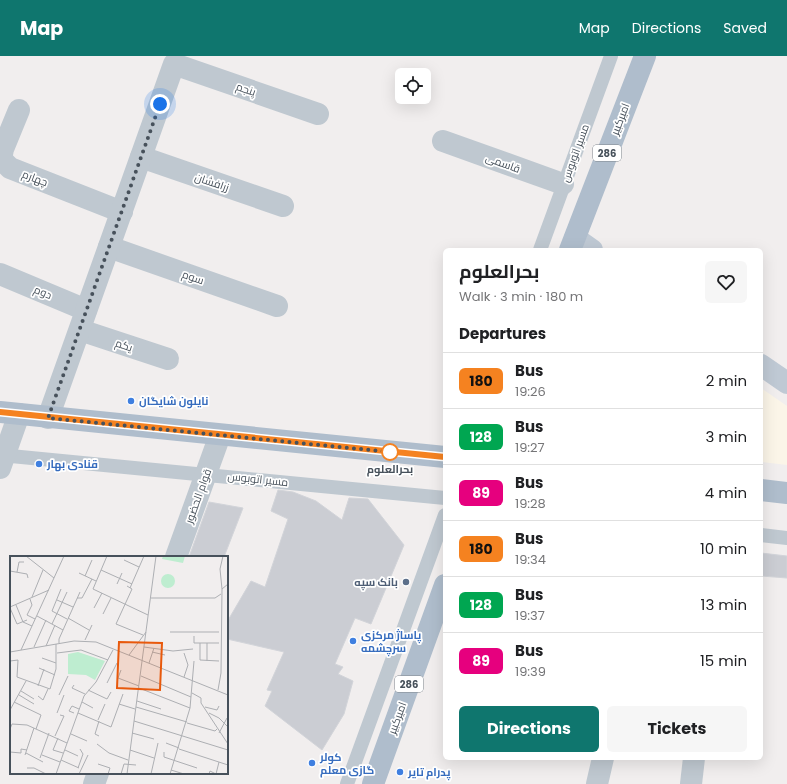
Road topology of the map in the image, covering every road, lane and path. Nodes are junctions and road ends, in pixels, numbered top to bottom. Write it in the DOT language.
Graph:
graph roads {
  1 [pos="610,56"];
  2 [pos="644,56"];
  3 [pos="19,110"];
  4 [pos="318,114"];
  5 [pos="443,141"];
  6 [pos="141,157"];
  7 [pos="563,184"];
  8 [pos="283,206"];
  9 [pos="122,212"];
  10 [pos="572,244"];
  11 [pos="109,247"];
  12 [pos="541,248"];
  13 [pos="585,248"];
  14 [pos="0,274"];
  15 [pos="277,306"];
  16 [pos="83,320"];
  17 [pos="168,359"];
  18 [pos="763,366"];
  19 [pos="787,383"];
  20 [pos="9,413"];
  21 [pos="48,418"];
  22 [pos="220,435"];
  23 [pos="443,457"];
  24 [pos="1,460"];
  25 [pos="206,474"];
  26 [pos="763,490"];
  27 [pos="787,493"];
  28 [pos="443,498"];
  29 [pos="443,520"];
  30 [pos="763,535"];
  31 [pos="787,538"];
  32 [pos="176,556"];
  33 [pos="443,591"];
  34 [pos="603,760"];
  35 [pos="694,760"];
  36 [pos="98,774"];
  37 [pos="94,784"];
  38 [pos="347,784"];
  39 [pos="373,784"];
  40 [pos="597,784"];
  41 [pos="691,784"];
  1 -- 7 [label="lane, مسیر اتوبوس"];
  2 -- 10 [label="main road, امیرکبیر / 286"];
  3 -- 9 [label="street, چهارم"];
  4 -- 6 [label="street, پنجم"];
  5 -- 7 [label="street, قاسمی"];
  6 -- 8 [label="street, زرافشان"];
  6 -- 9 [label="street"];
  7 -- 12 [label="lane, مسیر اتوبوس"];
  9 -- 11 [label="street"];
  10 -- 13 [label="main road"];
  11 -- 15 [label="street, سوم"];
  11 -- 16 [label="street"];
  14 -- 16 [label="street, دوم"];
  16 -- 17 [label="street, یکم"];
  16 -- 21 [label="street"];
  18 -- 19 [label="main road"];
  20 -- 21 [label="main road"];
  20 -- 24 [label="street"];
  21 -- 22 [label="main road"];
  22 -- 23 [label="main road"];
  22 -- 25 [label="street, قوام الحضور"];
  24 -- 25 [label="lane, مسیر اتوبوس"];
  25 -- 28 [label="lane, مسیر اتوبوس"];
  25 -- 32 [label="street, قوام الحضور"];
  26 -- 27 [label="main road"];
  29 -- 38 [label="lane"];
  30 -- 31 [label="lane"];
  33 -- 39 [label="main road, امیرکبیر / 286"];
  34 -- 40 [label="street"];
  35 -- 41 [label="street"];
  36 -- 37 [label="street"];
}
